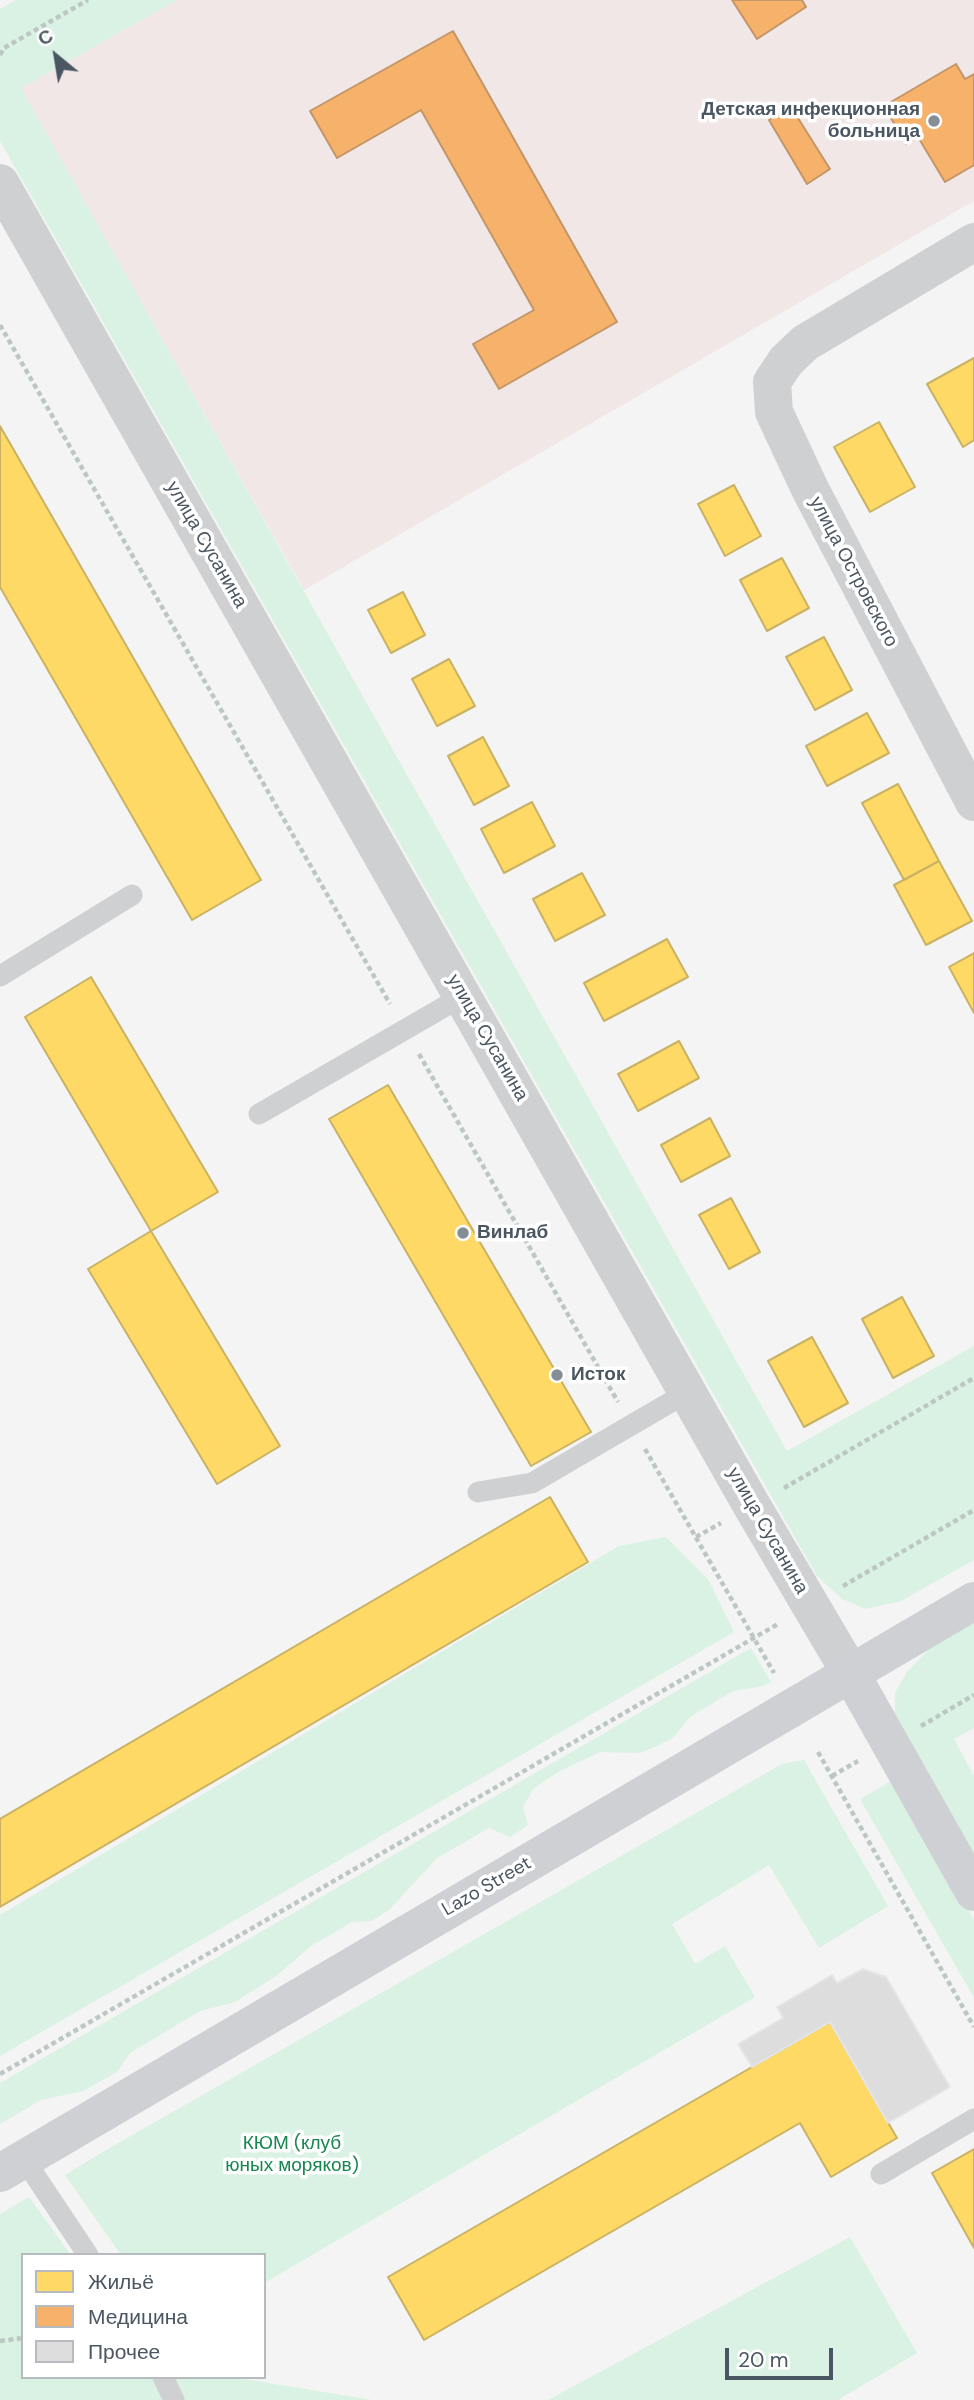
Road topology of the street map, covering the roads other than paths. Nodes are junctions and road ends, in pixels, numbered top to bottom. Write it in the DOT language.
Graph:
graph roads {
  1 [pos="0,183"];
  2 [pos="974,242"];
  3 [pos="974,802"];
  4 [pos="132,895"];
  5 [pos="0,976"];
  6 [pos="463,996"];
  7 [pos="258,1114"];
  8 [pos="688,1392"];
  9 [pos="478,1492"];
  10 [pos="974,1601"];
  11 [pos="851,1674"];
  12 [pos="974,1892"];
  13 [pos="974,2119"];
  14 [pos="12,2166"];
  15 [pos="881,2174"];
  16 [pos="86,2253"];
  17 [pos="164,2379"];
  18 [pos="174,2400"];
  1 -- 6 [label="street, улица Сусанина"];
  2 -- 3 [label="street, улица Островского"];
  4 -- 5 [label="lane"];
  6 -- 7 [label="lane"];
  6 -- 8 [label="street, улица Сусанина"];
  8 -- 9 [label="lane"];
  8 -- 11 [label="street, улица Сусанина"];
  10 -- 11 [label="main road, Lazo Street"];
  11 -- 12 [label="main road, улица Сусанина"];
  11 -- 14 [label="main road, Lazo Street"];
  13 -- 15 [label="lane"];
  14 -- 16 [label="lane"];
  17 -- 18 [label="lane"];
}
